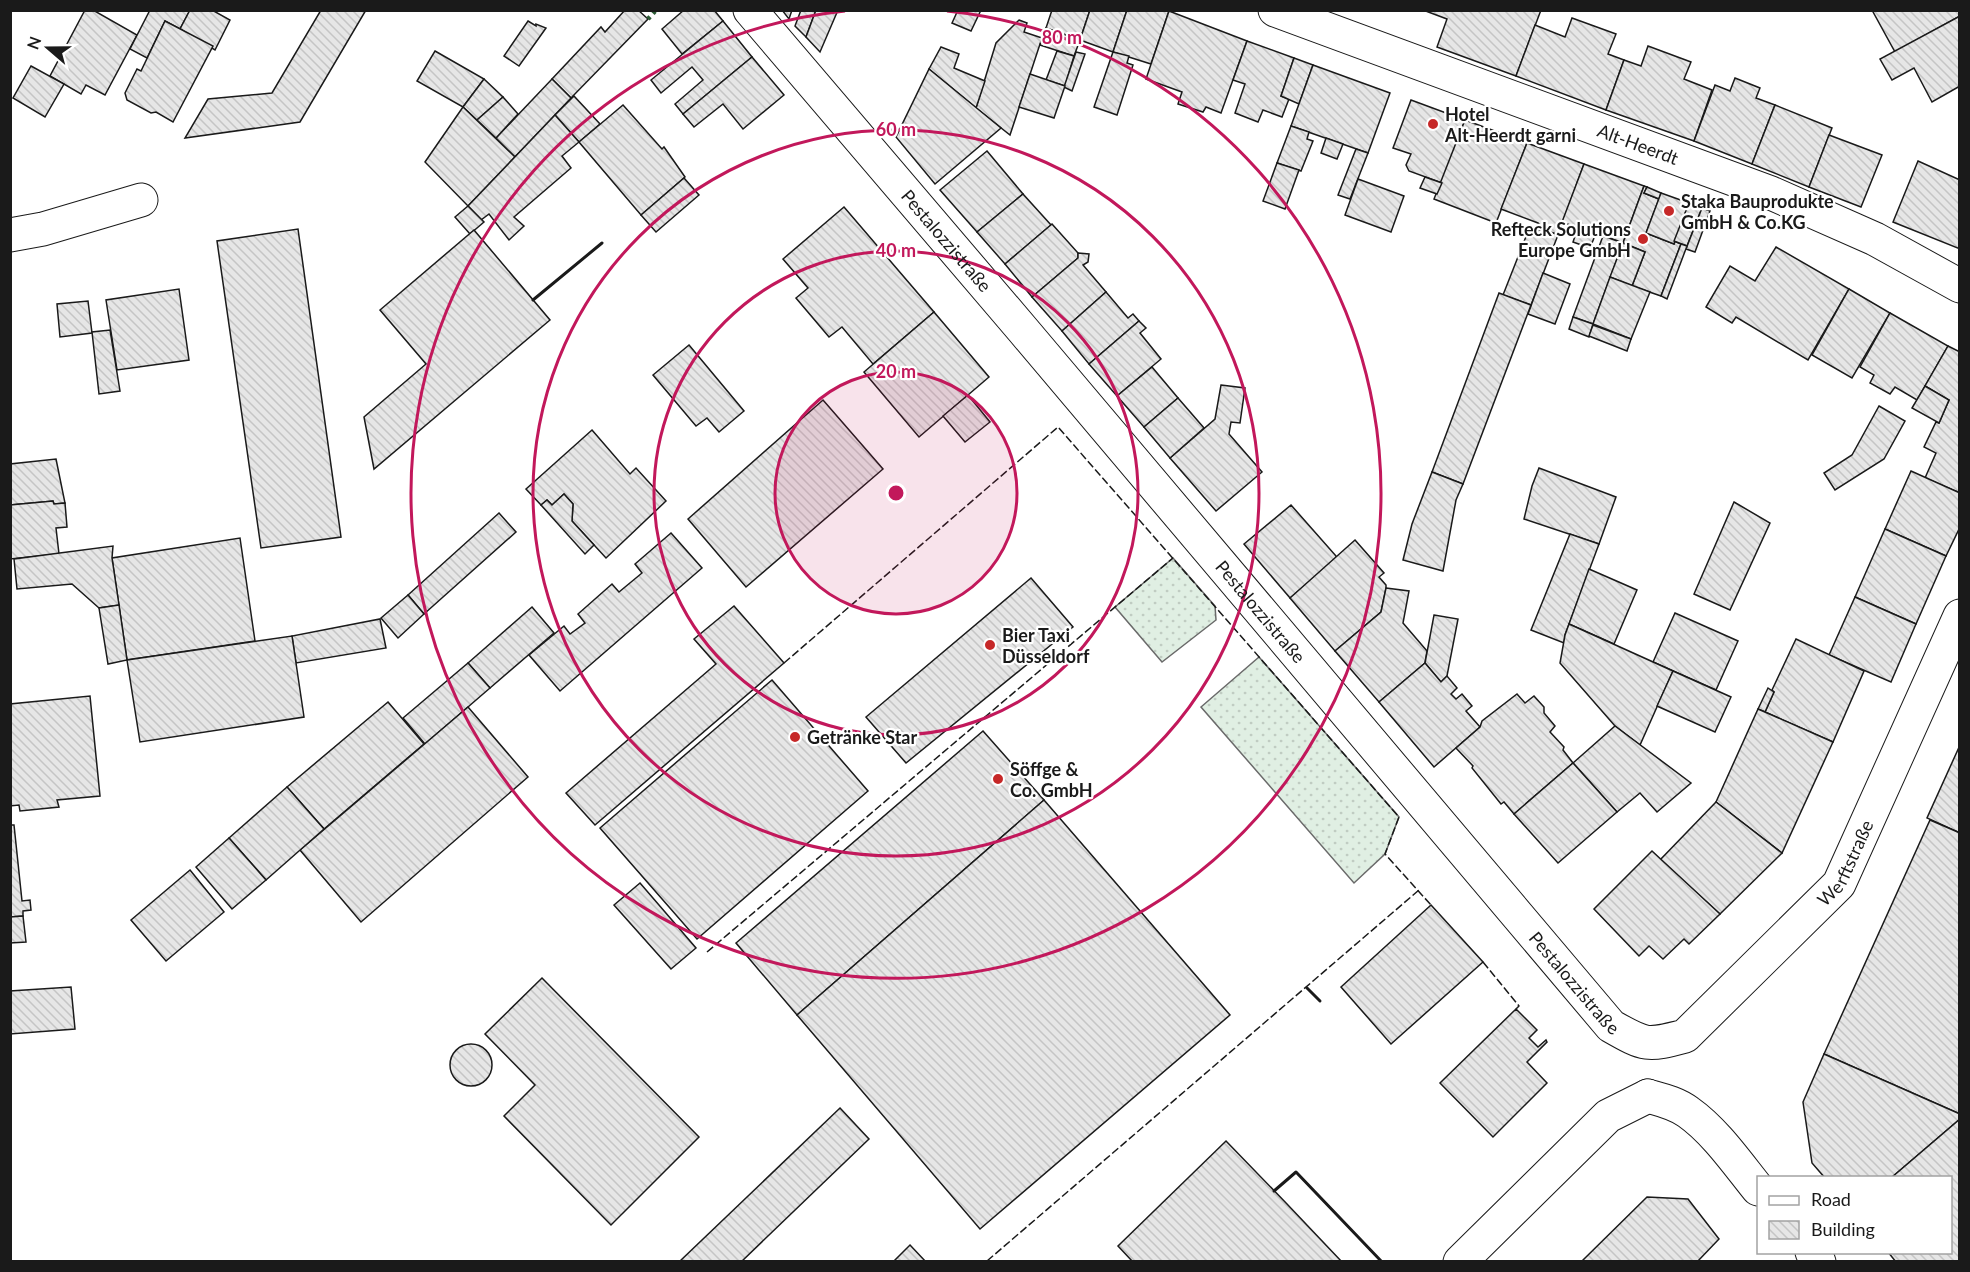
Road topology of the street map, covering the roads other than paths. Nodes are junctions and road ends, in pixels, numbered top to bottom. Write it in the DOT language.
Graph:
graph roads {
  1 [pos="750,10"];
  2 [pos="1275,10"];
  3 [pos="141,200"];
  4 [pos="10,235"];
  5 [pos="1959,286"];
  6 [pos="1959,616"];
  7 [pos="1653,1044"];
  8 [pos="1648,1096"];
  9 [pos="1757,1188"];
  10 [pos="1460,1262"];
  1 -- 7 [label="street, Pestalozzistraße"];
  2 -- 5 [label="street, Alt-Heerdt"];
  3 -- 4 [label="street"];
  6 -- 7 [label="street, Werftstraße"];
  7 -- 8 [label="street"];
  8 -- 9 [label="street"];
  8 -- 10 [label="street"];
}
